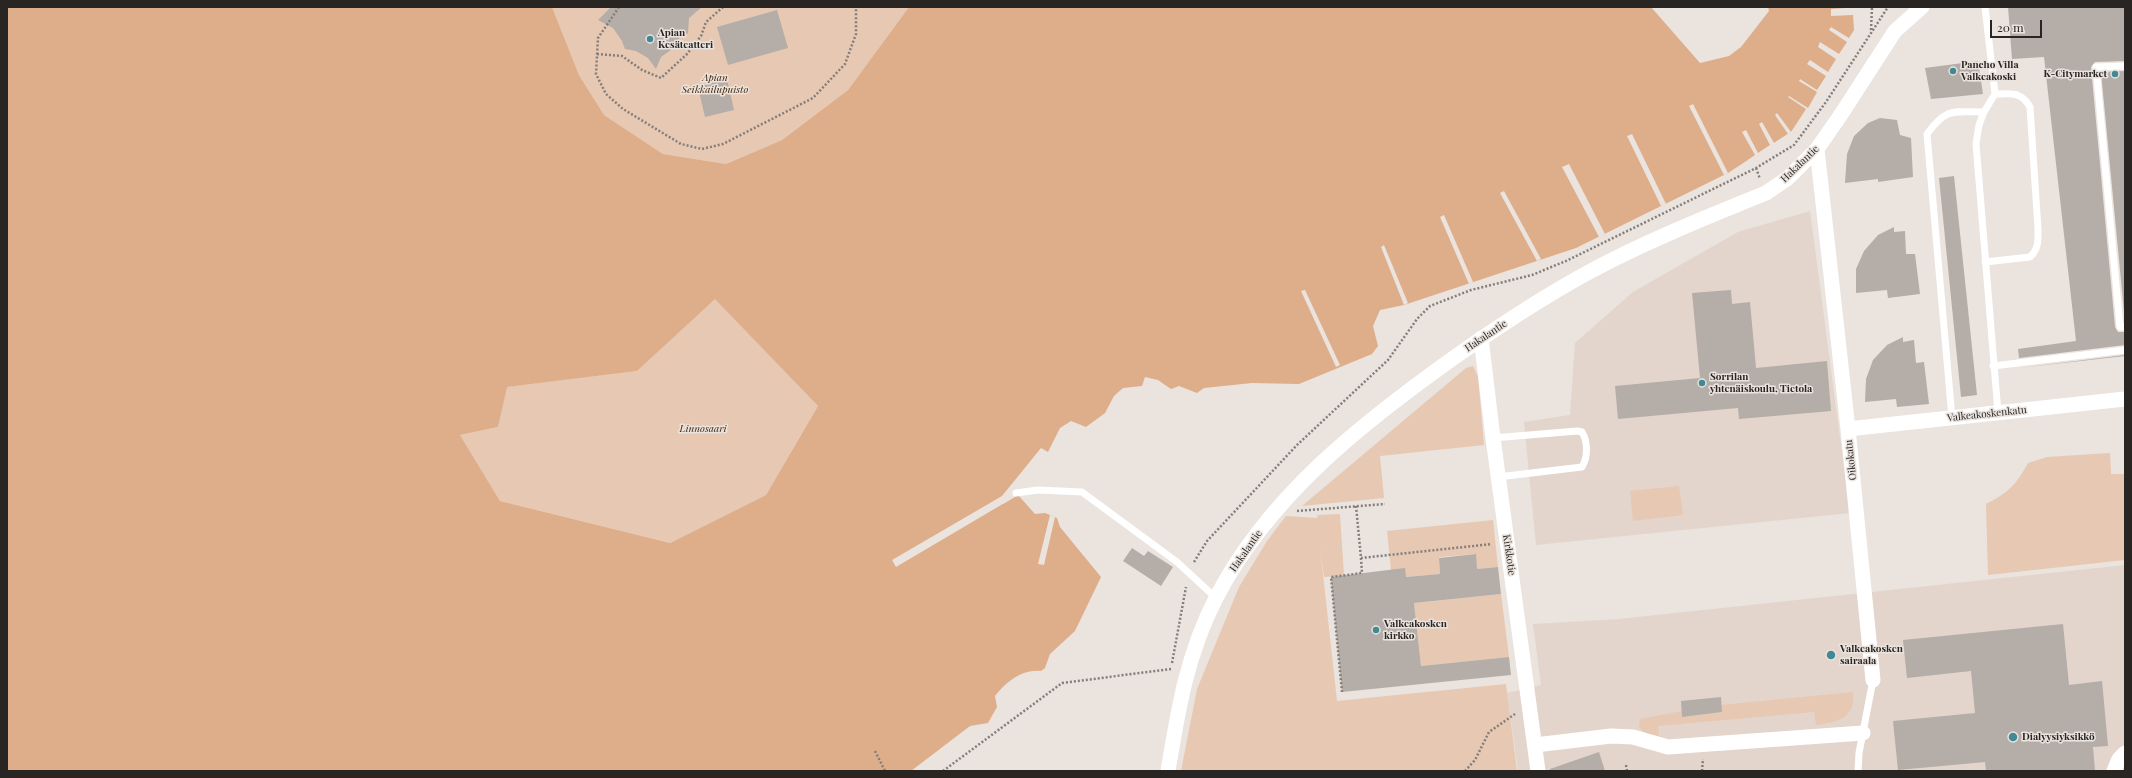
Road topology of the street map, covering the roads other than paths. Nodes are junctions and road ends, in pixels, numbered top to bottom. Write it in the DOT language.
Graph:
graph roads {
  1 [pos="1922,7"];
  2 [pos="1985,7"];
  3 [pos="2125,66"];
  4 [pos="1995,94"];
  5 [pos="1984,112"];
  6 [pos="1817,149"];
  7 [pos="1985,262"];
  8 [pos="2125,327"];
  9 [pos="1481,338"];
  10 [pos="2125,350"];
  11 [pos="1993,366"];
  12 [pos="2125,399"];
  13 [pos="1998,413"];
  14 [pos="1952,418"];
  15 [pos="1848,429"];
  16 [pos="1493,438"];
  17 [pos="1498,477"];
  18 [pos="1016,493"];
  19 [pos="1216,598"];
  20 [pos="1873,680"];
  21 [pos="1863,733"];
  22 [pos="1535,745"];
  23 [pos="2125,753"];
  24 [pos="1168,771"];
  25 [pos="1538,771"];
  26 [pos="1858,771"];
  27 [pos="2114,771"];
  1 -- 6 [label="street, Hakalantie"];
  2 -- 4 [label="lane"];
  3 -- 8 [label="lane"];
  4 -- 5 [label="lane"];
  4 -- 7 [label="lane"];
  5 -- 7 [label="lane"];
  5 -- 14 [label="lane"];
  6 -- 9 [label="street, Hakalantie"];
  6 -- 15 [label="street, Oikokatu"];
  7 -- 11 [label="lane"];
  9 -- 16 [label="street, Kirkkotie"];
  9 -- 19 [label="street, Hakalantie"];
  10 -- 11 [label="lane"];
  11 -- 13 [label="lane"];
  12 -- 13 [label="street, Valkeakoskenkatu"];
  13 -- 14 [label="street, Valkeakoskenkatu"];
  14 -- 15 [label="street, Valkeakoskenkatu"];
  15 -- 20 [label="street, Oikokatu"];
  16 -- 17 [label="street, Kirkkotie"];
  16 -- 17 [label="lane"];
  17 -- 22 [label="street, Kirkkotie"];
  18 -- 19 [label="lane"];
  19 -- 24 [label="street, Hakalantie"];
  20 -- 21 [label="lane, Oikokatu"];
  21 -- 22 [label="street"];
  21 -- 26 [label="lane, Oikokatu"];
  22 -- 25 [label="street, Kirkkotie"];
  23 -- 27 [label="street"];
}
